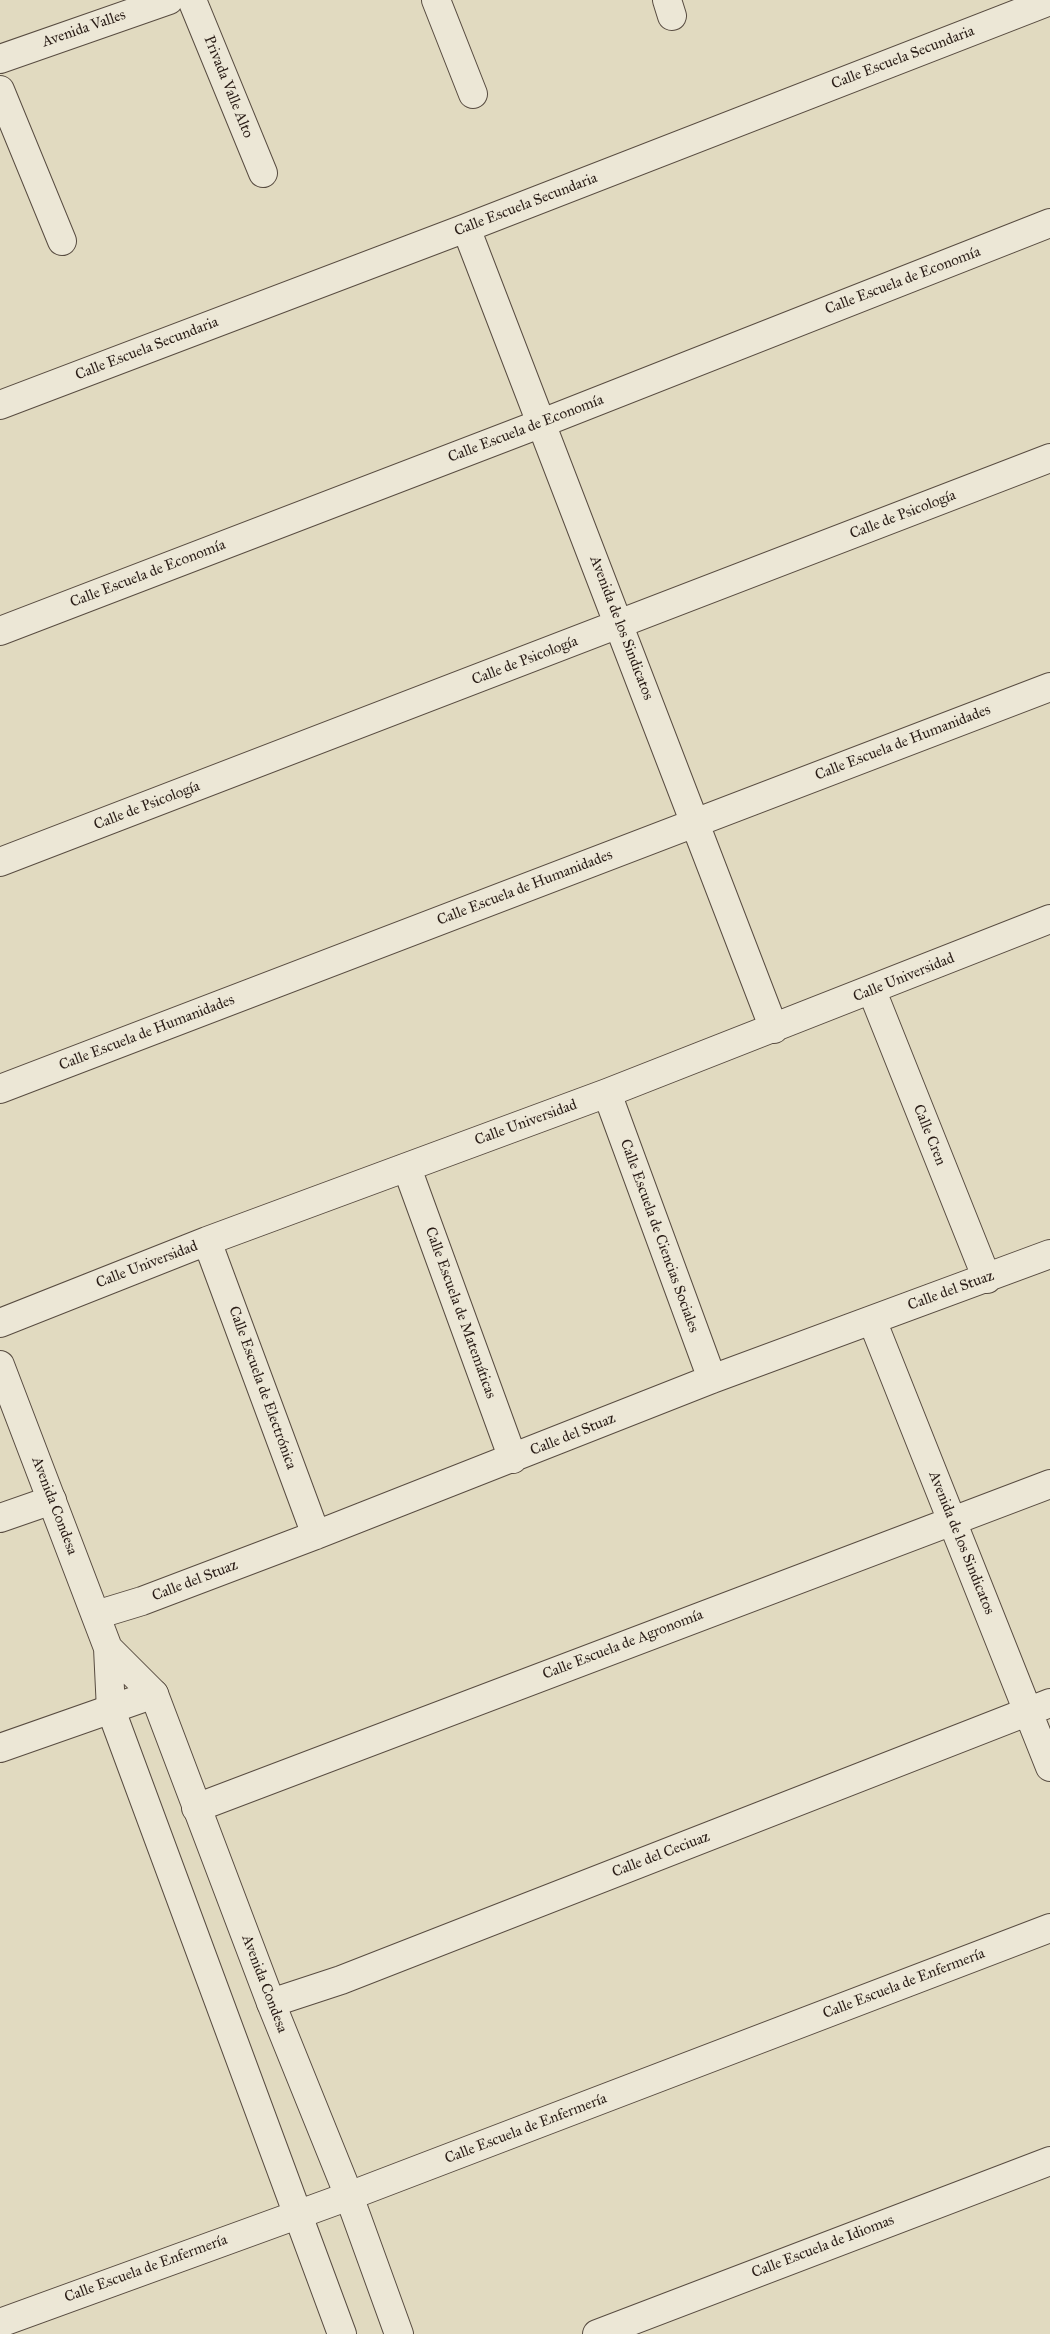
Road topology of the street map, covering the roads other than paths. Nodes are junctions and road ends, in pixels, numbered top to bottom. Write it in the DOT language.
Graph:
graph roads {
  1 [pos="169,0"];
  2 [pos="192,0"];
  3 [pos="436,0"];
  4 [pos="1050,1"];
  5 [pos="0,59"];
  6 [pos="0,90"];
  7 [pos="472,94"];
  8 [pos="263,173"];
  9 [pos="1050,223"];
  10 [pos="466,228"];
  11 [pos="62,241"];
  12 [pos="0,405"];
  13 [pos="542,423"];
  14 [pos="1050,458"];
  15 [pos="620,625"];
  16 [pos="0,631"];
  17 [pos="1050,687"];
  18 [pos="696,823"];
  19 [pos="0,862"];
  20 [pos="1050,919"];
  21 [pos="872,991"];
  22 [pos="774,1029"];
  23 [pos="0,1089"];
  24 [pos="607,1093"];
  25 [pos="407,1168"];
  26 [pos="208,1241"];
  27 [pos="1050,1254"];
  28 [pos="987,1279"];
  29 [pos="872,1320"];
  30 [pos="0,1322"];
  31 [pos="0,1365"];
  32 [pos="712,1379"];
  33 [pos="513,1459"];
  34 [pos="1050,1484"];
  35 [pos="52,1500"];
  36 [pos="0,1518"];
  37 [pos="952,1520"];
  38 [pos="316,1535"];
  39 [pos="96,1615"];
  40 [pos="108,1648"];
  41 [pos="154,1694"];
  42 [pos="1039,1707"];
  43 [pos="111,1710"];
  44 [pos="0,1748"];
  45 [pos="1050,1767"];
  46 [pos="196,1808"];
  47 [pos="1050,1928"];
  48 [pos="271,2003"];
  49 [pos="1050,2161"];
  50 [pos="349,2196"];
  51 [pos="297,2214"];
  52 [pos="0,2323"];
  53 [pos="342,2334"];
  54 [pos="399,2334"];
  55 [pos="596,2334"];
  1 -- 5 [label="street, Avenida Valles"];
  2 -- 8 [label="street, Privada Valle Alto"];
  3 -- 7 [label="street"];
  4 -- 10 [label="street, Calle Escuela Secundaria"];
  6 -- 11 [label="street"];
  9 -- 13 [label="street, Calle Escuela de Economía"];
  10 -- 12 [label="street, Calle Escuela Secundaria"];
  10 -- 13 [label="street, Avenida de los Sindicatos"];
  13 -- 15 [label="street, Avenida de los Sindicatos"];
  13 -- 16 [label="street, Calle Escuela de Economía"];
  14 -- 15 [label="street, Calle de Psicología"];
  15 -- 18 [label="street, Avenida de los Sindicatos"];
  15 -- 19 [label="street, Calle de Psicología"];
  17 -- 18 [label="street, Calle Escuela de Humanidades"];
  18 -- 22 [label="street, Avenida de los Sindicatos"];
  18 -- 23 [label="street, Calle Escuela de Humanidades"];
  20 -- 21 [label="street, Calle Universidad"];
  21 -- 22 [label="street, Calle Universidad"];
  21 -- 28 [label="street, Calle Cren"];
  22 -- 24 [label="street, Calle Universidad"];
  24 -- 25 [label="street, Calle Universidad"];
  24 -- 32 [label="street, Calle Escuela de Ciencias Sociales"];
  25 -- 26 [label="street, Calle Universidad"];
  25 -- 33 [label="street, Calle Escuela de Matemáticas"];
  26 -- 30 [label="street, Calle Universidad"];
  26 -- 38 [label="street, Calle Escuela de Electrónica"];
  27 -- 28 [label="street, Calle del Stuaz"];
  28 -- 29 [label="street, Calle del Stuaz"];
  29 -- 32 [label="street, Calle del Stuaz"];
  29 -- 37 [label="street, Avenida de los Sindicatos"];
  31 -- 35 [label="street, Avenida Condesa"];
  32 -- 33 [label="street, Calle del Stuaz"];
  33 -- 38 [label="street, Calle del Stuaz"];
  34 -- 37 [label="street, Calle Escuela de Agronomía"];
  35 -- 36 [label="street"];
  35 -- 39 [label="street, Avenida Condesa"];
  37 -- 42 [label="street, Avenida de los Sindicatos"];
  37 -- 46 [label="street, Calle Escuela de Agronomía"];
  38 -- 39 [label="street, Calle del Stuaz"];
  39 -- 40 [label="street, Avenida Condesa"];
  40 -- 41 [label="street, Avenida Condesa"];
  40 -- 43 [label="street, Avenida Condesa"];
  41 -- 43 [label="street"];
  41 -- 46 [label="street, Avenida Condesa"];
  42 -- 45 [label="street, Avenida de los Sindicatos"];
  42 -- 48 [label="street, Calle del Ceciuaz"];
  43 -- 44 [label="street"];
  43 -- 51 [label="street, Avenida Condesa"];
  46 -- 48 [label="street, Avenida Condesa"];
  47 -- 50 [label="street, Calle Escuela de Enfermería"];
  48 -- 50 [label="street, Avenida Condesa"];
  49 -- 55 [label="street, Calle Escuela de Idiomas"];
  50 -- 51 [label="street, Calle Escuela de Enfermería"];
  50 -- 54 [label="street, Avenida Condesa"];
  51 -- 52 [label="street, Calle Escuela de Enfermería"];
  51 -- 53 [label="street, Avenida Condesa"];
}
